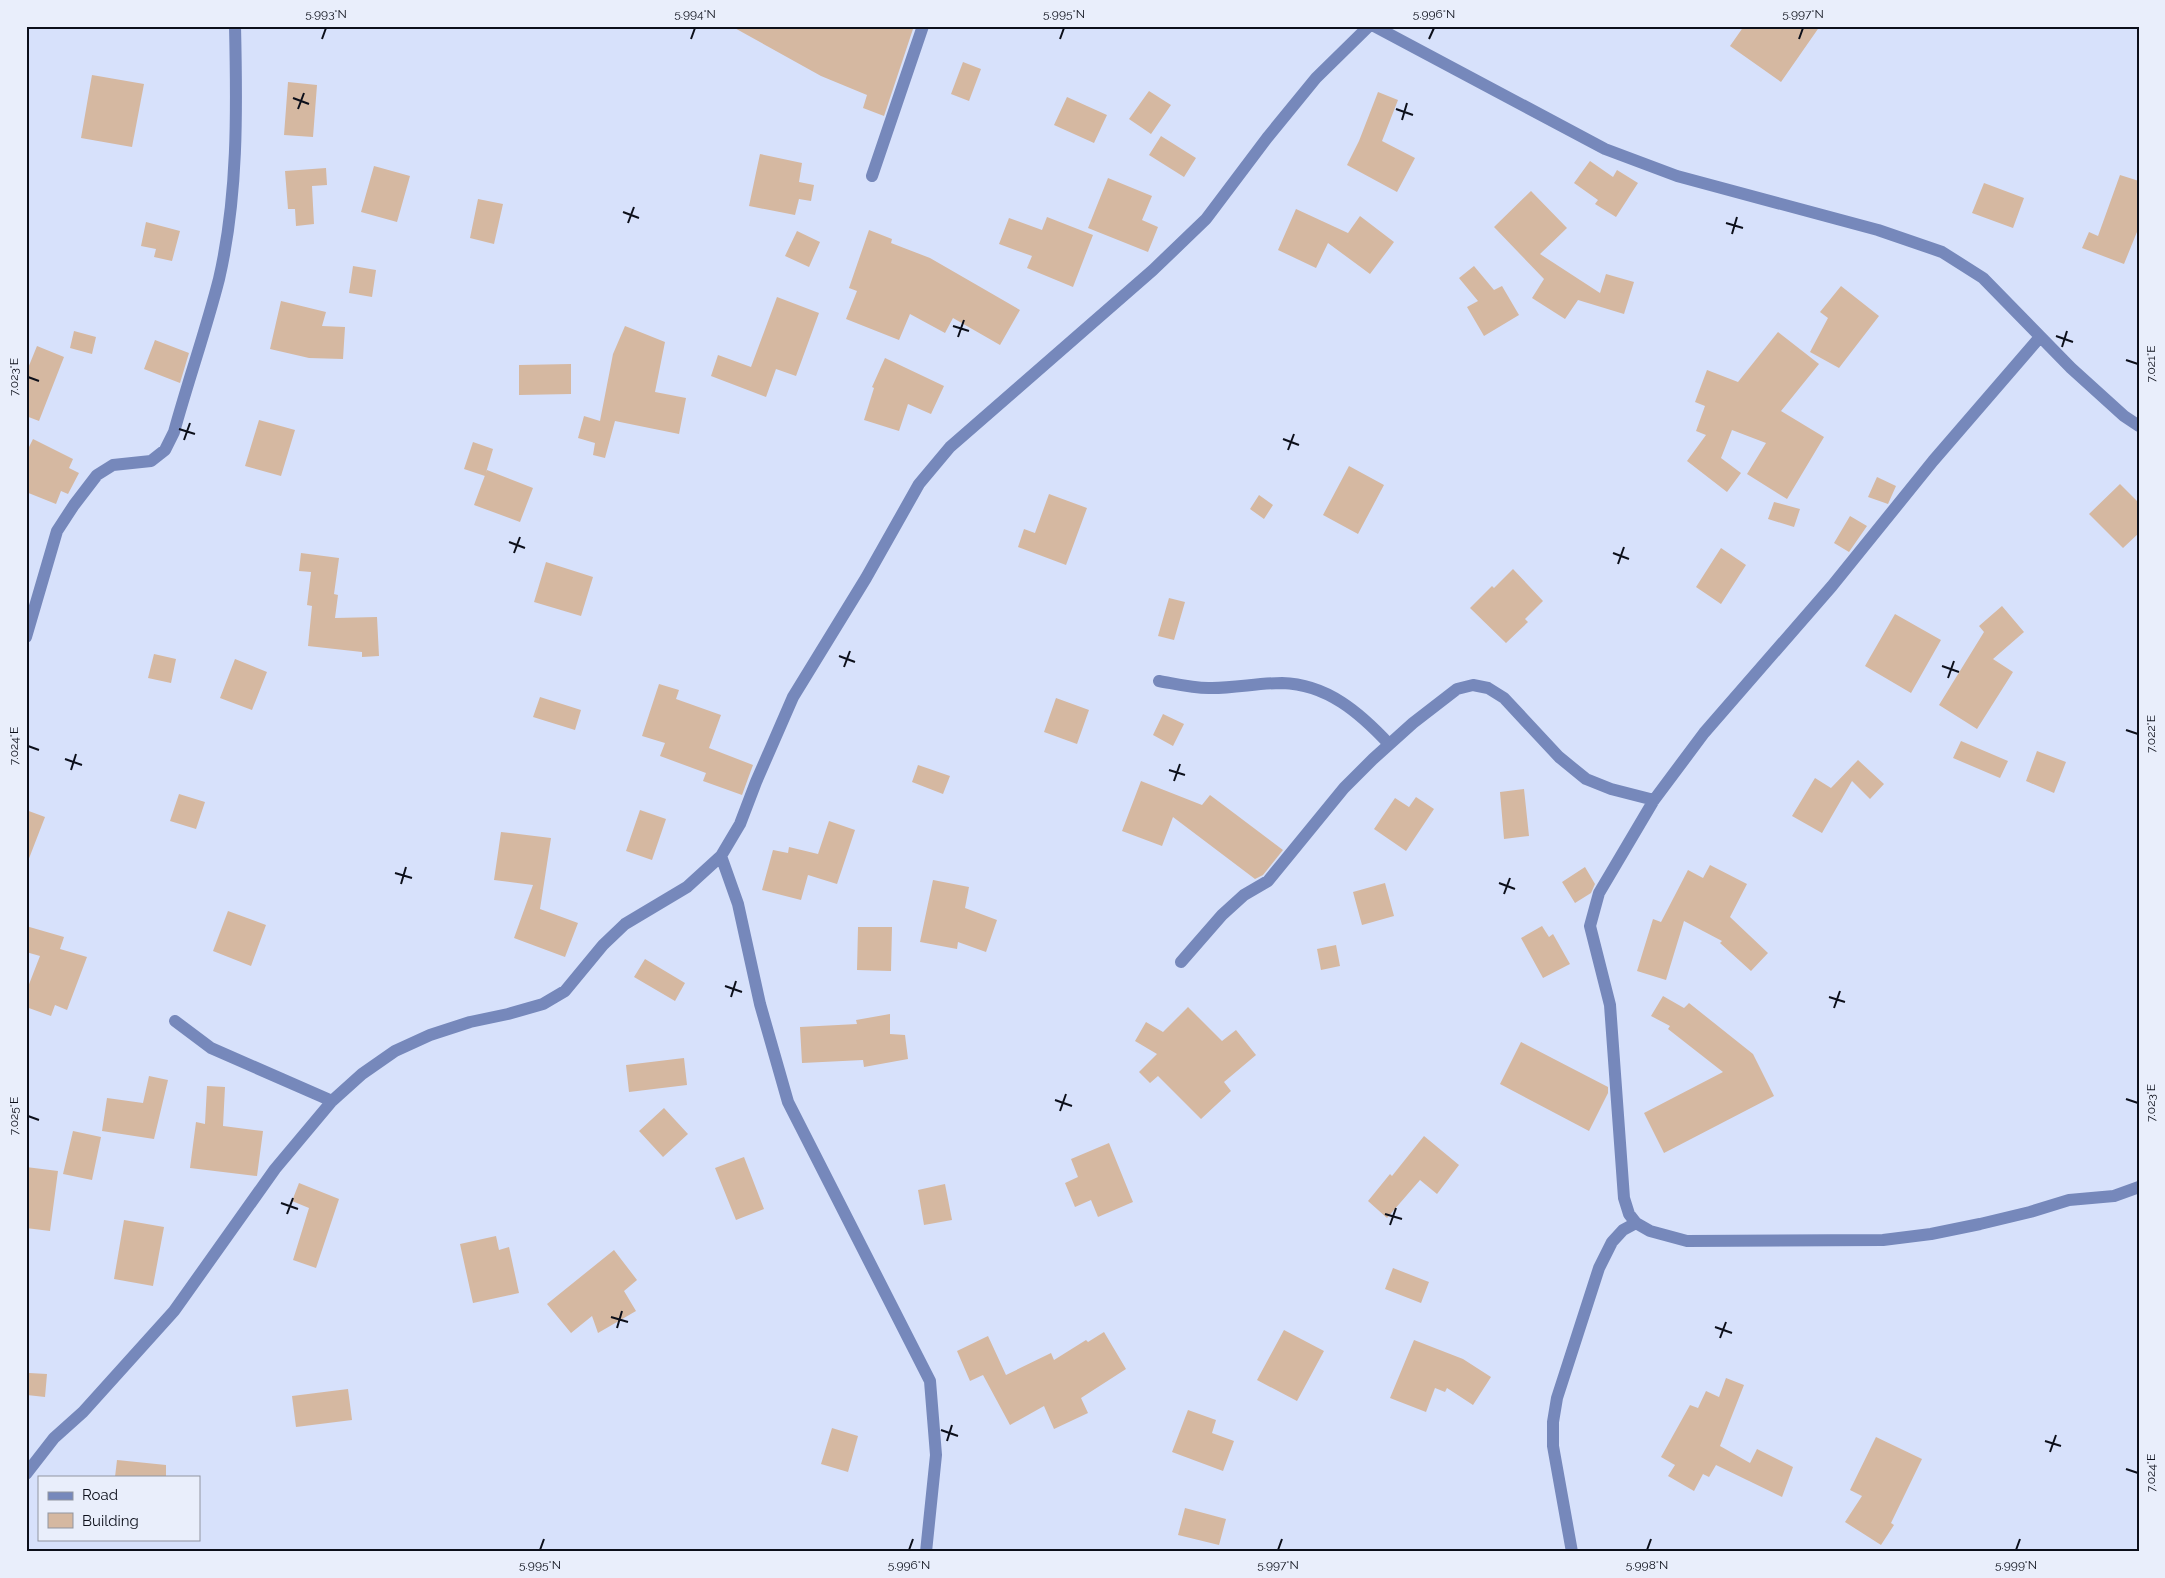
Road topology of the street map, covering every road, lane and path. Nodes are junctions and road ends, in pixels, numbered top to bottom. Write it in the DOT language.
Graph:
graph roads {
  1 [pos="235,26"];
  2 [pos="923,26"];
  3 [pos="1369,26"];
  4 [pos="1374,26"];
  5 [pos="872,176"];
  6 [pos="2040,337"];
  7 [pos="2139,426"];
  8 [pos="26,637"];
  9 [pos="1159,681"];
  10 [pos="1389,744"];
  11 [pos="1654,800"];
  12 [pos="721,856"];
  13 [pos="1181,962"];
  14 [pos="175,1022"];
  15 [pos="332,1101"];
  16 [pos="2139,1186"];
  17 [pos="1636,1223"];
  18 [pos="26,1474"];
  19 [pos="926,1552"];
  20 [pos="1572,1552"];
  1 -- 8 [label="street"];
  2 -- 5 [label="street"];
  3 -- 12 [label="street"];
  4 -- 6 [label="street"];
  6 -- 7 [label="street"];
  6 -- 11 [label="street"];
  9 -- 10 [label="street"];
  10 -- 11 [label="street"];
  10 -- 13 [label="street"];
  11 -- 17 [label="street"];
  12 -- 15 [label="street"];
  12 -- 19 [label="street"];
  14 -- 15 [label="street"];
  15 -- 18 [label="street"];
  16 -- 17 [label="street"];
  17 -- 20 [label="street"];
}
